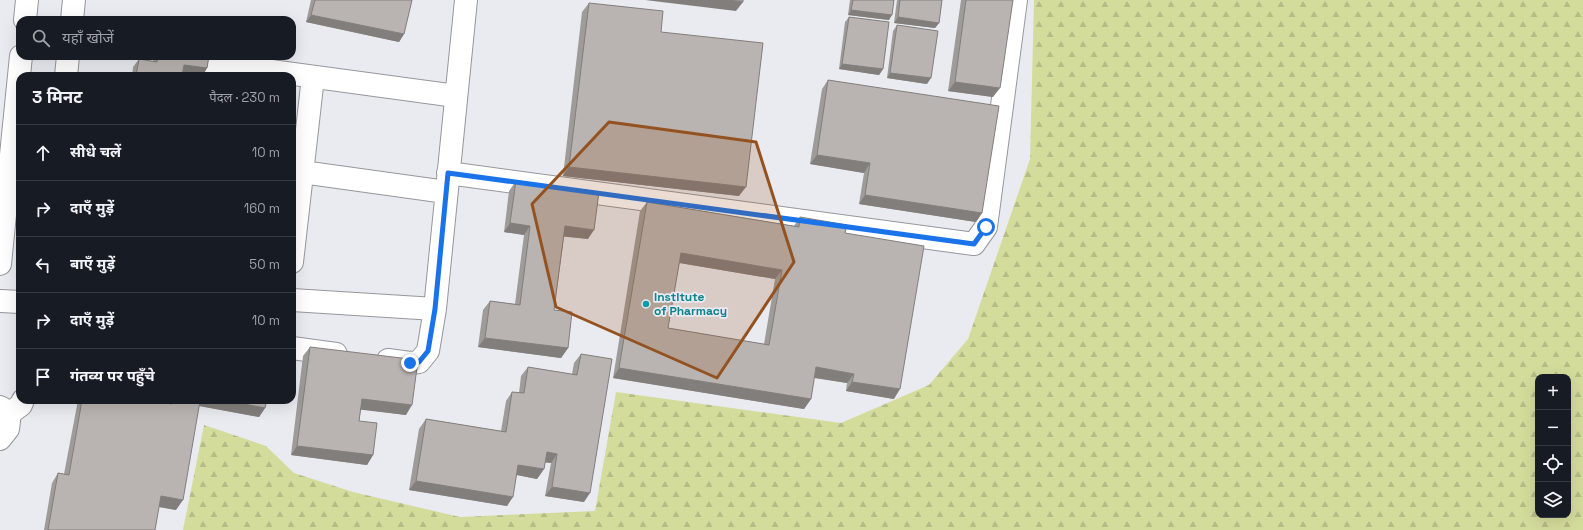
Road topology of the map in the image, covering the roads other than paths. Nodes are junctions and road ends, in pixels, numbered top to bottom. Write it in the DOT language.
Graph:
graph roads {
  1 [pos="27,0"];
  2 [pos="74,0"];
  3 [pos="466,0"];
  4 [pos="1016,0"];
  5 [pos="25,16"];
  6 [pos="72,16"];
  7 [pos="21,60"];
  8 [pos="68,60"];
  9 [pos="212,63"];
  10 [pos="19,72"];
  11 [pos="66,72"];
  12 [pos="277,72"];
  13 [pos="296,75"];
  14 [pos="313,77"];
  15 [pos="456,96"];
  16 [pos="16,106"];
  17 [pos="302,172"];
  18 [pos="447,182"];
  19 [pos="296,226"];
  20 [pos="0,264"];
  21 [pos="296,300"];
  22 [pos="0,301"];
  23 [pos="16,302"];
  24 [pos="435,309"];
  25 [pos="296,348"];
  26 [pos="11,406"];
  27 [pos="0,439"];
  1 -- 5 [label="street"];
  2 -- 6 [label="street"];
  3 -- 15 [label="street"];
  4 -- 18 [label="street"];
  7 -- 10 [label="street"];
  8 -- 11 [label="street"];
  9 -- 12 [label="street"];
  13 -- 14 [label="street"];
  14 -- 15 [label="street"];
  14 -- 17 [label="street"];
  15 -- 18 [label="street"];
  16 -- 20 [label="street"];
  17 -- 18 [label="street"];
  17 -- 19 [label="street"];
  18 -- 24 [label="street"];
  21 -- 24 [label="street"];
  22 -- 23 [label="street"];
  24 -- 25 [label="street"];
  26 -- 27 [label="street"];
}
